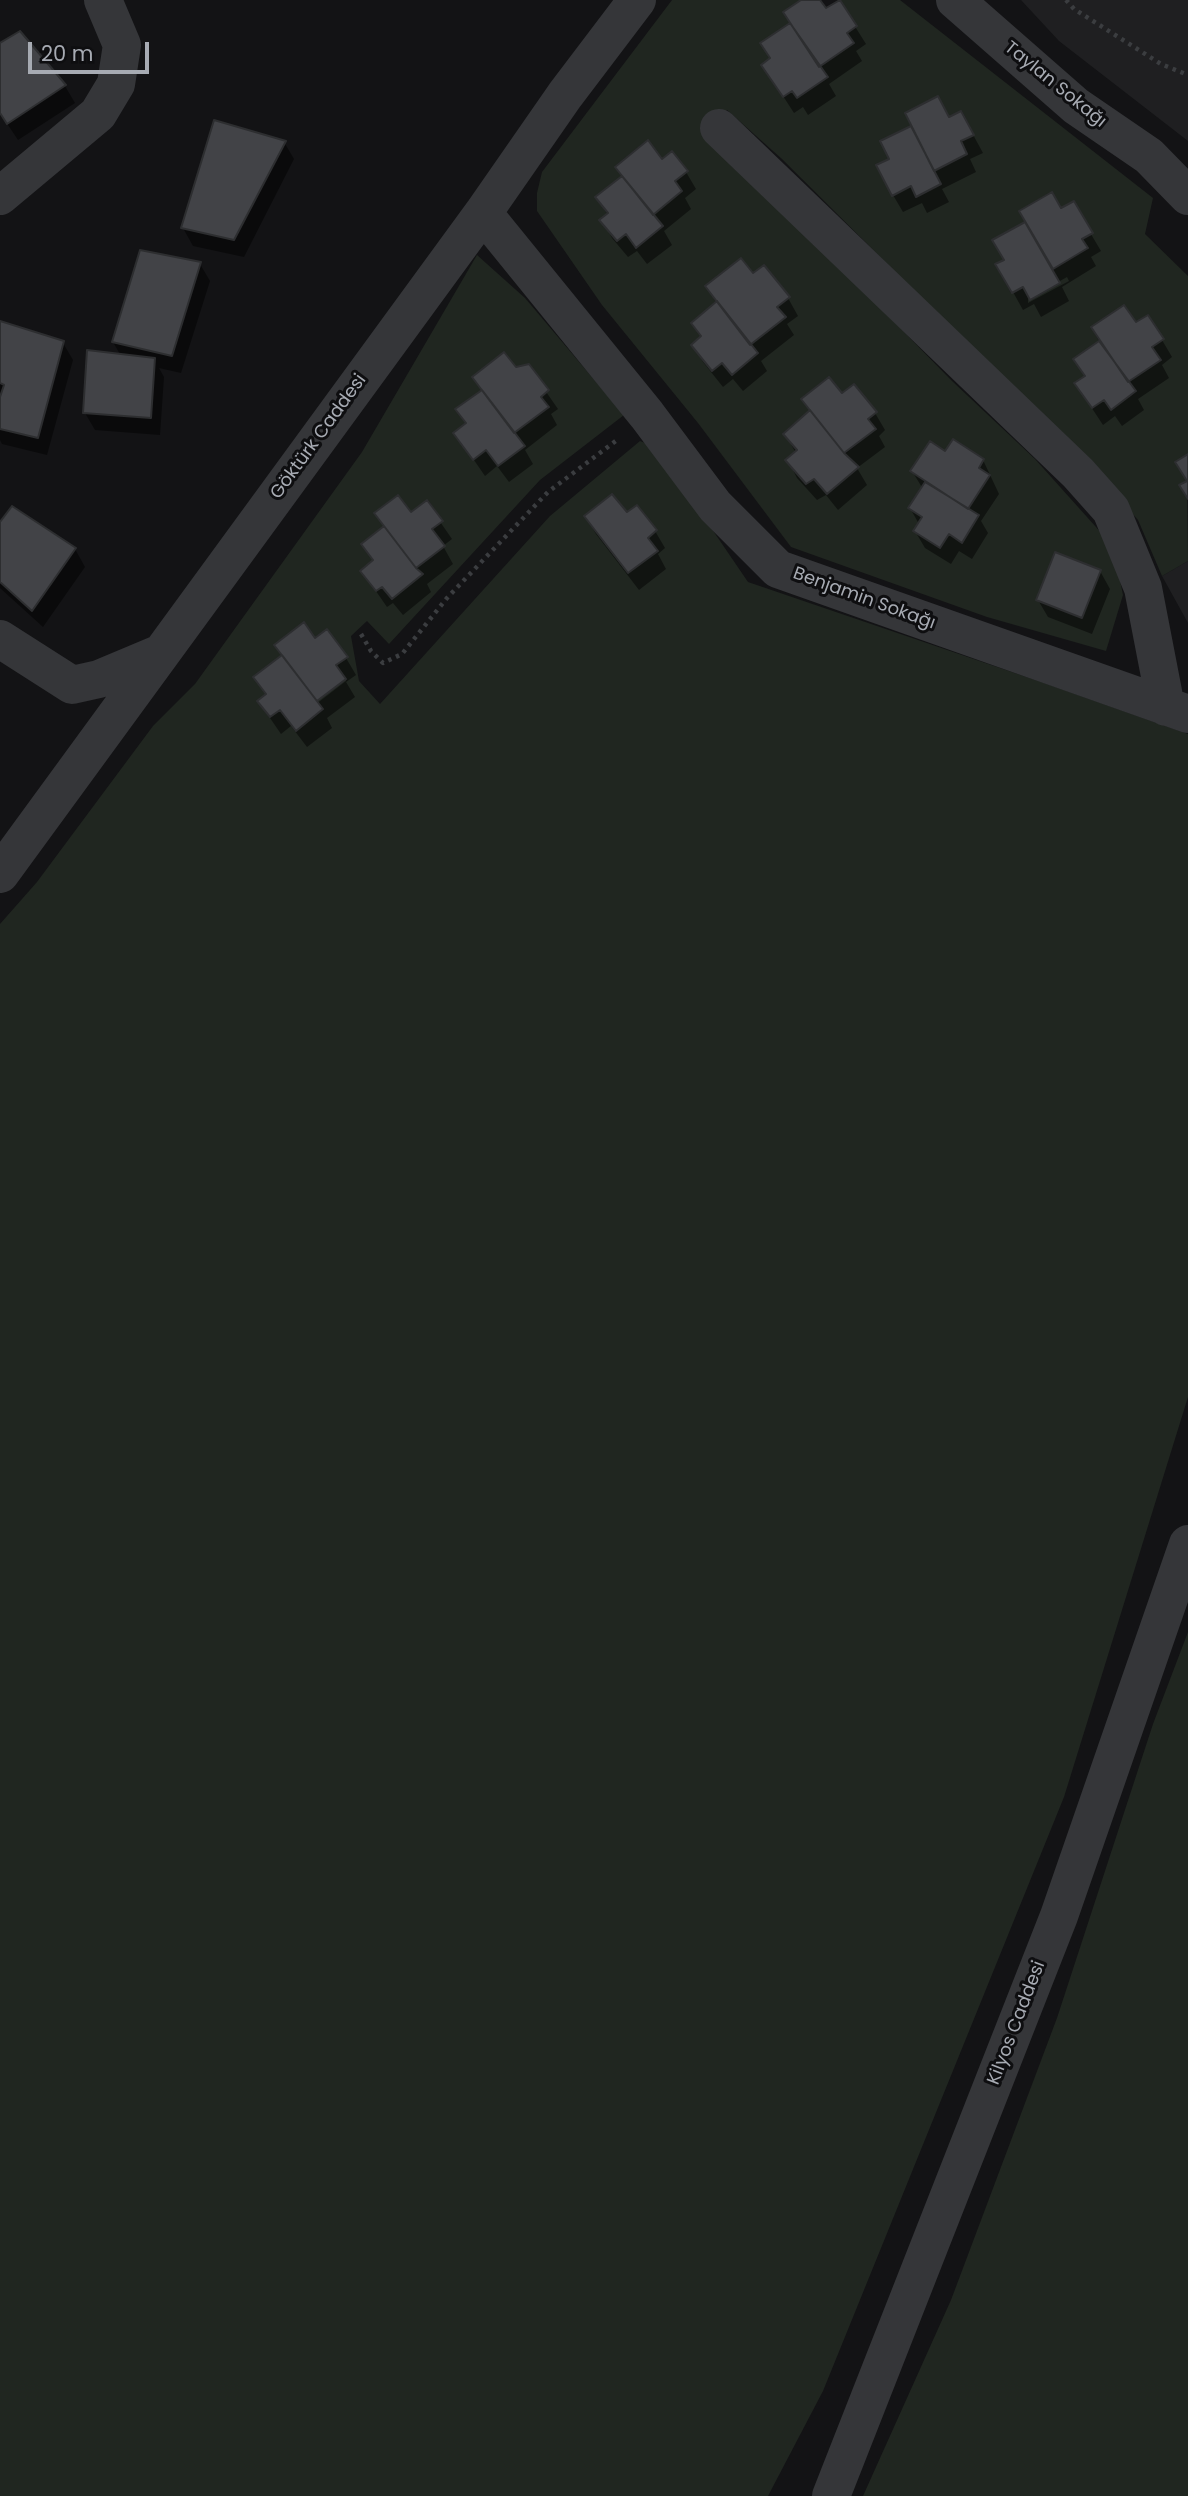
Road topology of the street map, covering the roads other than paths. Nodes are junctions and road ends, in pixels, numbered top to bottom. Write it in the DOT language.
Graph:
graph roads {
  1 [pos="103,0"];
  2 [pos="637,0"];
  3 [pos="955,0"];
  4 [pos="719,128"];
  5 [pos="0,196"];
  6 [pos="1188,196"];
  7 [pos="483,213"];
  8 [pos="0,639"];
  9 [pos="161,653"];
  10 [pos="1177,710"];
  11 [pos="0,874"];
  12 [pos="1188,1544"];
  13 [pos="831,2496"];
  1 -- 5 [label="street"];
  2 -- 7 [label="street, Göktürk Caddesi"];
  3 -- 6 [label="street, Taylan Sokağı"];
  4 -- 10 [label="street"];
  7 -- 9 [label="street, Göktürk Caddesi"];
  7 -- 10 [label="street, Benjamin Sokağı"];
  8 -- 9 [label="street"];
  9 -- 11 [label="street, Göktürk Caddesi"];
  12 -- 13 [label="street, Kilyos Caddesi"];
}
